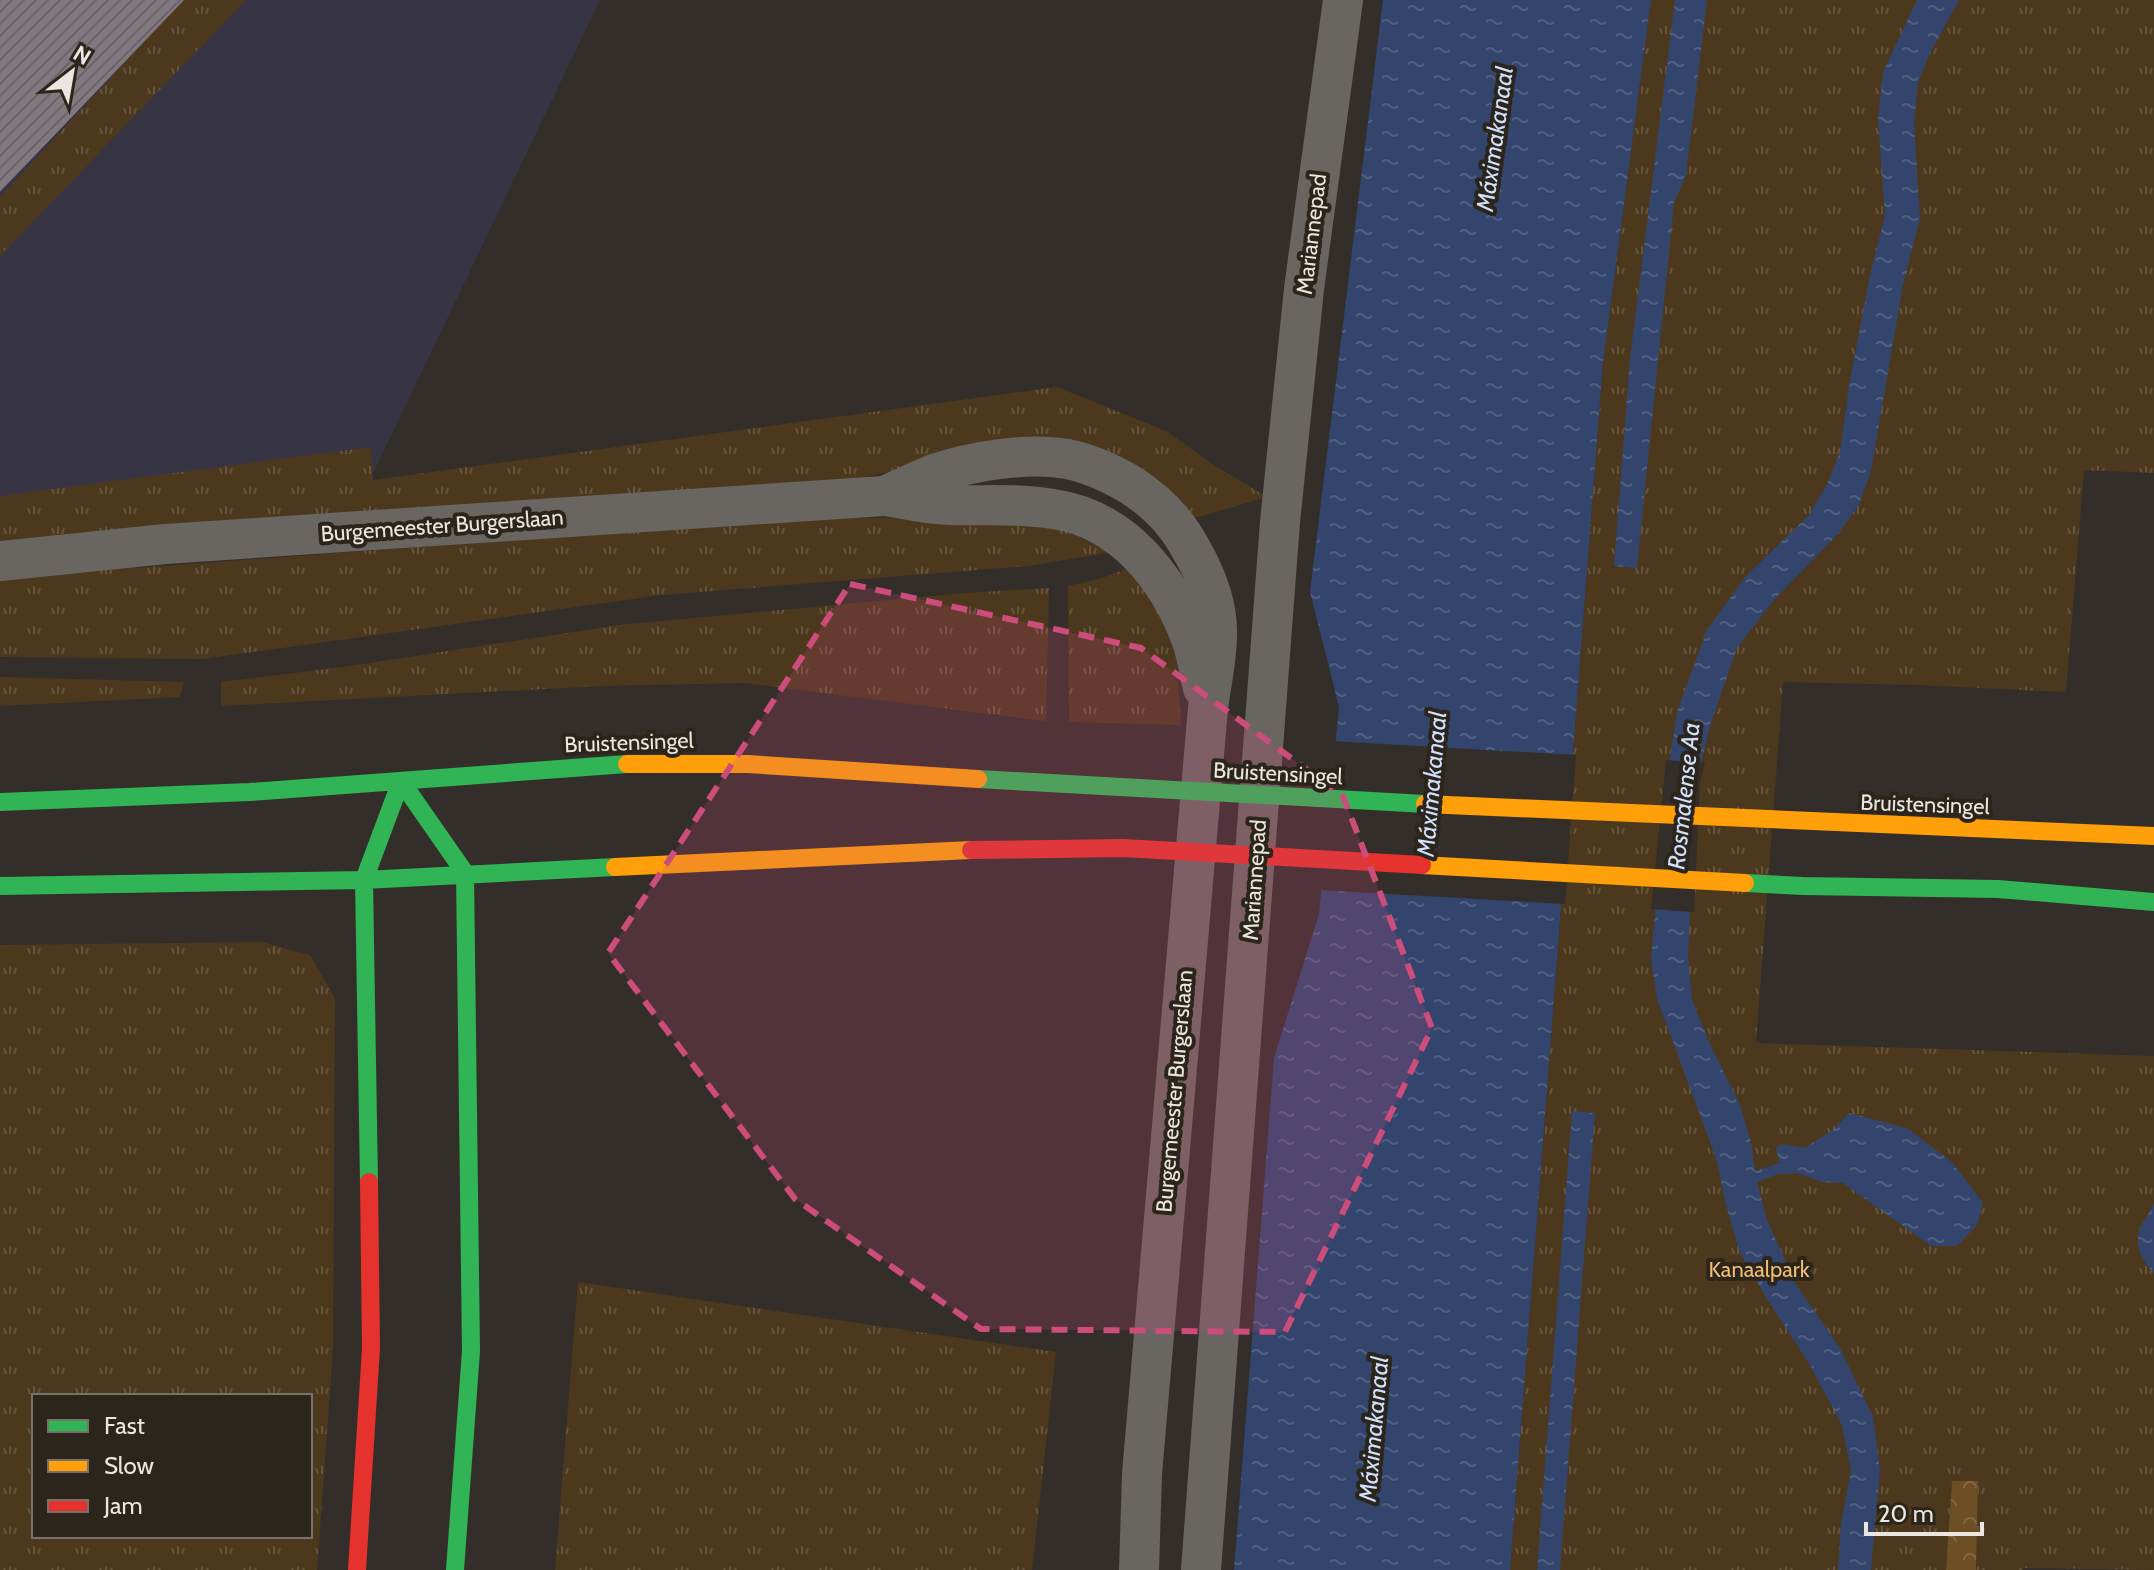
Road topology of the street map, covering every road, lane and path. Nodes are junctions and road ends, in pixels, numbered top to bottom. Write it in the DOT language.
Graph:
graph roads {
  1 [pos="1343,0"];
  2 [pos="0,561"];
  3 [pos="401,781"];
  4 [pos="0,802"];
  5 [pos="2154,836"];
  6 [pos="465,873"];
  7 [pos="364,880"];
  8 [pos="0,886"];
  9 [pos="2154,902"];
  10 [pos="1142,1474"];
  11 [pos="357,1570"];
  12 [pos="455,1570"];
  13 [pos="1117,1570"];
  14 [pos="1139,1570"];
  15 [pos="1201,1570"];
  1 -- 15 [label="street, Mariannepad"];
  2 -- 10 [label="street, Burgemeester Burgerslaan"];
  3 -- 4 [label="main road, Bruistensingel"];
  3 -- 5 [label="main road, Bruistensingel"];
  3 -- 6 [label="main road"];
  3 -- 7 [label="main road"];
  6 -- 7 [label="main road"];
  6 -- 9 [label="main road"];
  6 -- 12 [label="main road"];
  7 -- 8 [label="main road"];
  7 -- 11 [label="main road"];
  10 -- 13 [label="street"];
  10 -- 14 [label="street"];
}
